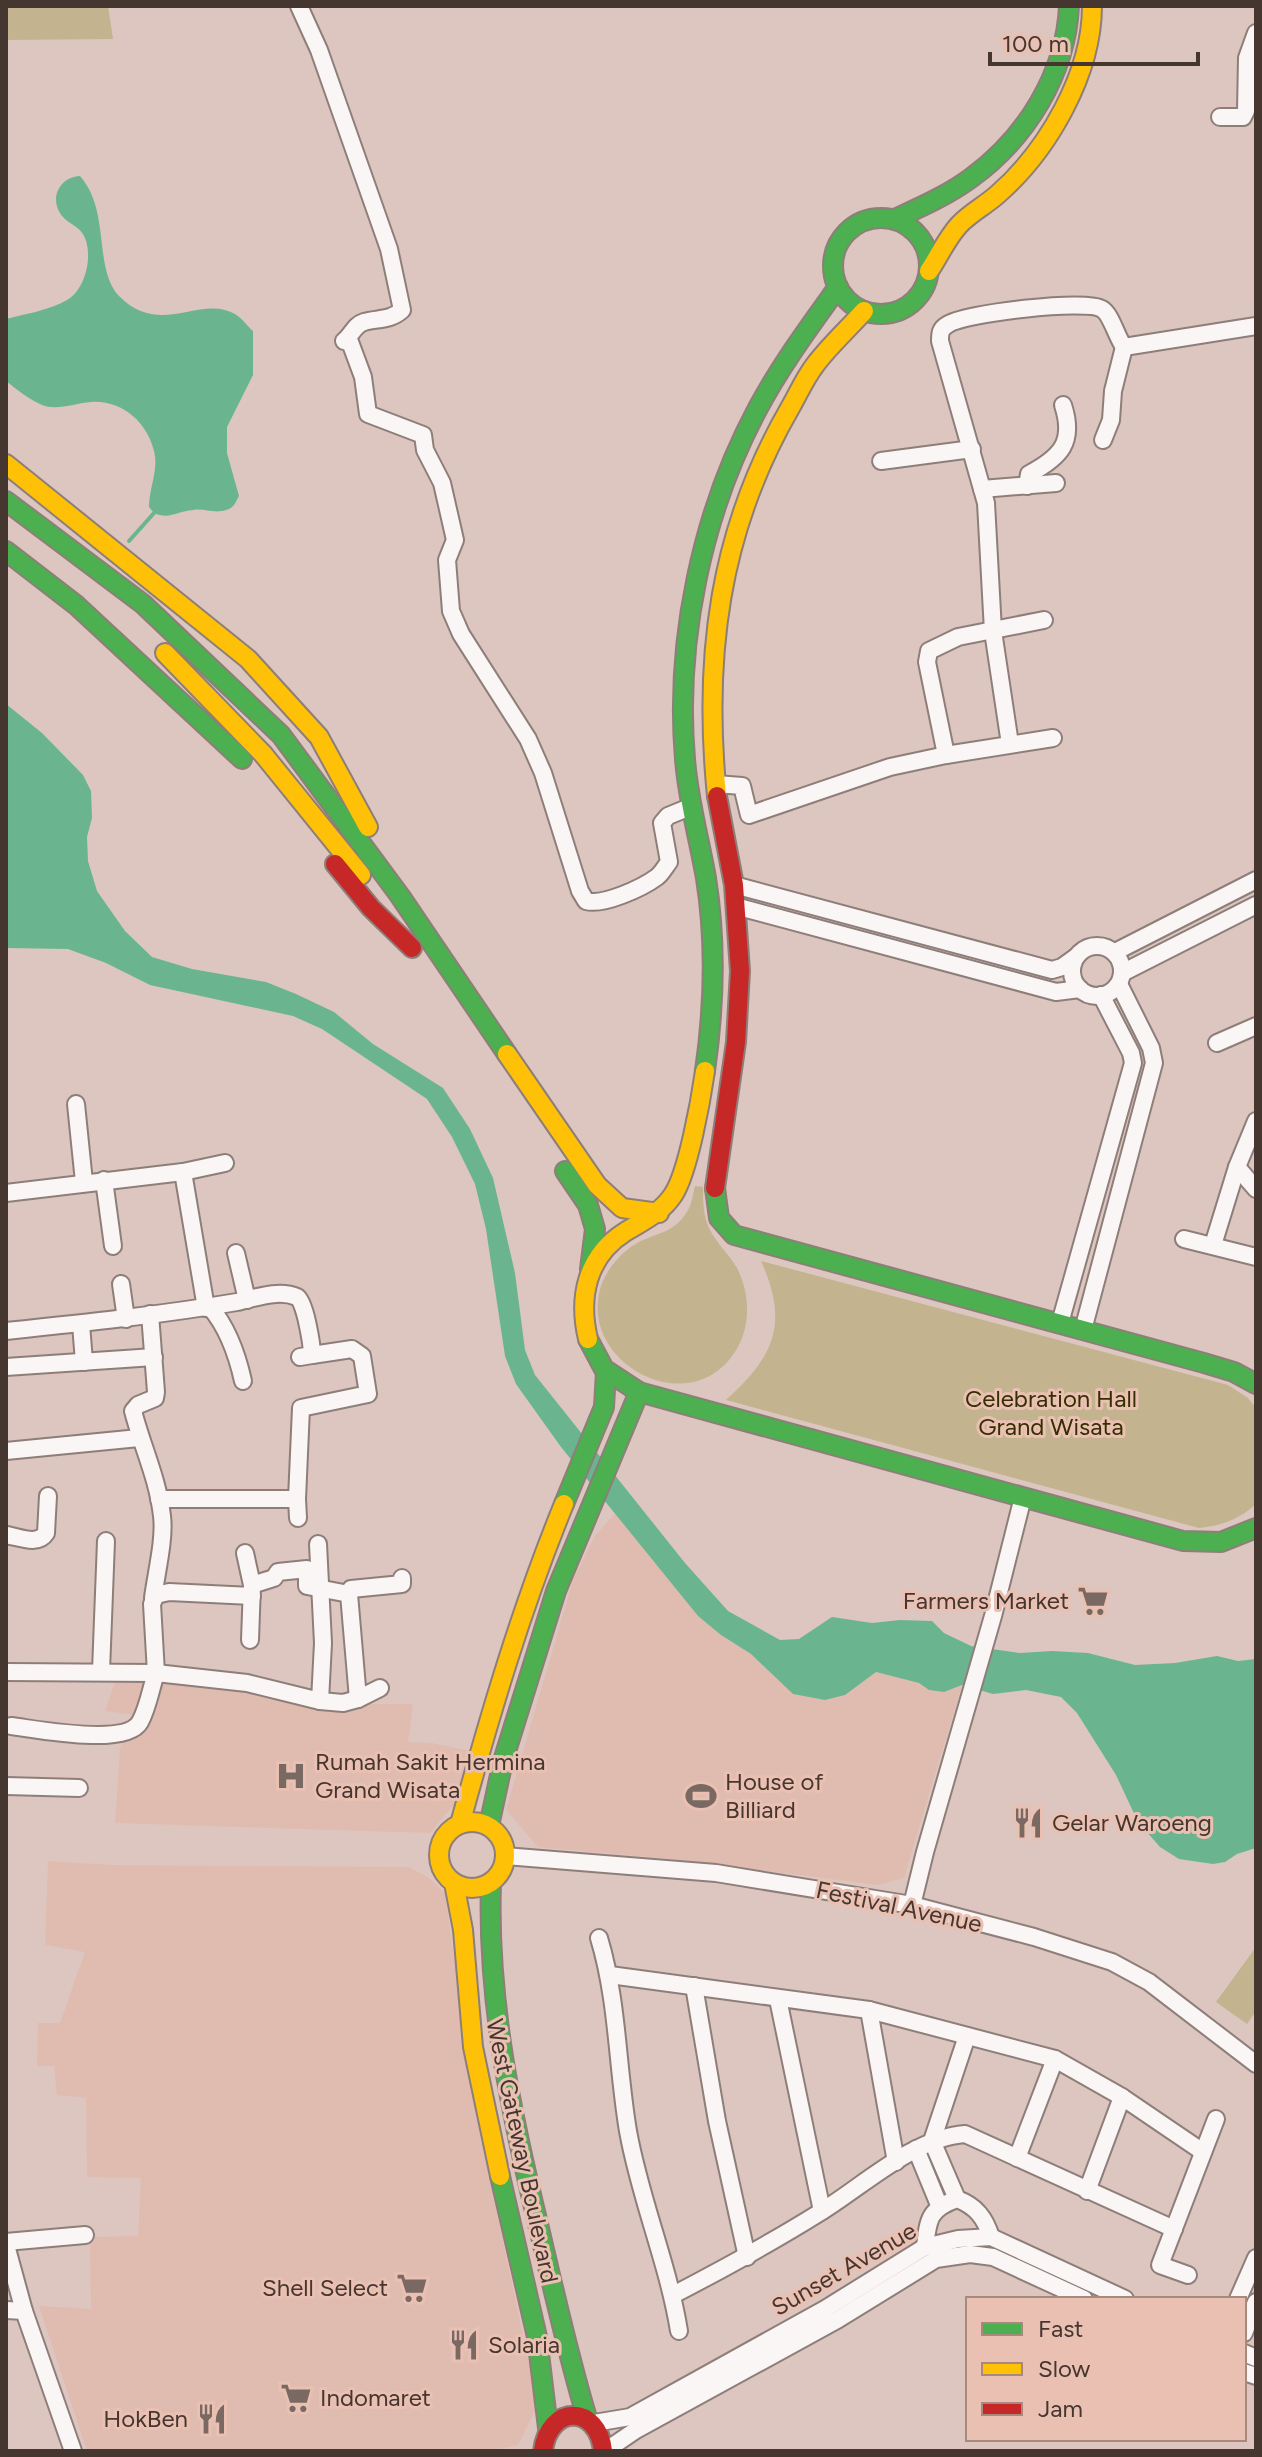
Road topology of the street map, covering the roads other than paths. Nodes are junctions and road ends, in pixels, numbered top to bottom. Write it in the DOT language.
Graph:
graph roads {
  1 [pos="299,6"];
  2 [pos="1069,6"];
  3 [pos="1092,6"];
  4 [pos="1256,33"];
  5 [pos="1220,117"];
  6 [pos="895,219"];
  7 [pos="929,271"];
  8 [pos="838,287"];
  9 [pos="864,311"];
  10 [pos="1256,326"];
  11 [pos="1124,347"];
  12 [pos="1063,405"];
  13 [pos="1103,440"];
  14 [pos="972,449"];
  15 [pos="881,461"];
  16 [pos="6,464"];
  17 [pos="1056,483"];
  18 [pos="1027,486"];
  19 [pos="982,489"];
  20 [pos="6,501"];
  21 [pos="6,523"];
  22 [pos="6,551"];
  23 [pos="127,615"];
  24 [pos="1044,620"];
  25 [pos="993,631"];
  26 [pos="147,635"];
  27 [pos="1053,738"];
  28 [pos="1010,744"];
  29 [pos="946,755"];
  30 [pos="716,784"];
  31 [pos="690,807"];
  32 [pos="1256,880"];
  33 [pos="734,885"];
  34 [pos="400,896"];
  35 [pos="1256,905"];
  36 [pos="735,906"];
  37 [pos="412,948"];
  38 [pos="1115,952"];
  39 [pos="1076,957"];
  40 [pos="1120,978"];
  41 [pos="1080,989"];
  42 [pos="1101,995"];
  43 [pos="1256,1026"];
  44 [pos="1217,1043"];
  45 [pos="76,1104"];
  46 [pos="1256,1121"];
  47 [pos="225,1163"];
  48 [pos="1237,1167"];
  49 [pos="183,1172"];
  50 [pos="104,1180"];
  51 [pos="84,1182"];
  52 [pos="1256,1189"];
  53 [pos="6,1193"];
  54 [pos="659,1213"];
  55 [pos="1184,1239"];
  56 [pos="1213,1245"];
  57 [pos="113,1246"];
  58 [pos="236,1253"];
  59 [pos="1256,1257"];
  60 [pos="590,1269"];
  61 [pos="121,1284"];
  62 [pos="247,1300"];
  63 [pos="208,1307"];
  64 [pos="150,1314"];
  65 [pos="126,1319"];
  66 [pos="1060,1323"];
  67 [pos="81,1324"];
  68 [pos="1083,1330"];
  69 [pos="6,1331"];
  70 [pos="154,1357"];
  71 [pos="84,1362"];
  72 [pos="6,1367"];
  73 [pos="606,1371"];
  74 [pos="243,1381"];
  75 [pos="1256,1384"];
  76 [pos="639,1392"];
  77 [pos="139,1438"];
  78 [pos="6,1451"];
  79 [pos="48,1496"];
  80 [pos="1023,1497"];
  81 [pos="159,1499"];
  82 [pos="297,1499"];
  83 [pos="298,1518"];
  84 [pos="1256,1528"];
  85 [pos="6,1535"];
  86 [pos="106,1541"];
  87 [pos="318,1544"];
  88 [pos="245,1553"];
  89 [pos="402,1578"];
  90 [pos="532,1583"];
  91 [pos="320,1588"];
  92 [pos="252,1590"];
  93 [pos="556,1591"];
  94 [pos="349,1594"];
  95 [pos="153,1598"];
  96 [pos="250,1640"];
  97 [pos="101,1671"];
  98 [pos="6,1672"];
  99 [pos="156,1673"];
  100 [pos="380,1688"];
  101 [pos="358,1699"];
  102 [pos="320,1701"];
  103 [pos="11,1726"];
  104 [pos="6,1786"];
  105 [pos="79,1788"];
  106 [pos="460,1824"];
  107 [pos="489,1826"];
  108 [pos="505,1856"];
  109 [pos="454,1883"];
  110 [pos="491,1883"];
  111 [pos="912,1905"];
  112 [pos="599,1938"];
  113 [pos="610,1975"];
  114 [pos="694,1986"];
  115 [pos="778,1999"];
  116 [pos="869,2010"];
  117 [pos="967,2036"];
  118 [pos="1055,2059"];
  119 [pos="1256,2064"];
  120 [pos="1122,2097"];
  121 [pos="1216,2119"];
  122 [pos="932,2141"];
  123 [pos="916,2149"];
  124 [pos="1203,2152"];
  125 [pos="1017,2158"];
  126 [pos="896,2162"];
  127 [pos="1087,2191"];
  128 [pos="530,2195"];
  129 [pos="957,2199"];
  130 [pos="506,2200"];
  131 [pos="939,2205"];
  132 [pos="822,2211"];
  133 [pos="1174,2229"];
  134 [pos="85,2235"];
  135 [pos="991,2237"];
  136 [pos="6,2243"];
  137 [pos="925,2247"];
  138 [pos="747,2257"];
  139 [pos="1256,2258"];
  140 [pos="1188,2275"];
  141 [pos="673,2295"];
  142 [pos="1080,2297"];
  143 [pos="1121,2297"];
  144 [pos="1239,2297"];
  145 [pos="1256,2302"];
  146 [pos="6,2310"];
  147 [pos="24,2311"];
  148 [pos="1246,2328"];
  149 [pos="679,2331"];
  150 [pos="590,2421"];
  151 [pos="545,2441"];
  152 [pos="73,2451"];
  153 [pos="519,2451"];
  154 [pos="604,2451"];
  1 -- 31 [label="street"];
  2 -- 6 [label="main road"];
  3 -- 7 [label="main road"];
  4 -- 5 [label="street"];
  6 -- 7 [label="main road"];
  6 -- 8 [label="main road"];
  7 -- 9 [label="main road"];
  8 -- 9 [label="main road"];
  8 -- 31 [label="main road"];
  9 -- 30 [label="main road"];
  10 -- 11 [label="street"];
  11 -- 13 [label="street"];
  11 -- 14 [label="street"];
  12 -- 18 [label="street"];
  14 -- 15 [label="street"];
  14 -- 19 [label="street"];
  16 -- 34 [label="main road"];
  17 -- 18 [label="street"];
  18 -- 19 [label="street"];
  19 -- 25 [label="street"];
  20 -- 34 [label="main road"];
  21 -- 23 [label="main road"];
  22 -- 37 [label="main road"];
  24 -- 25 [label="street"];
  25 -- 28 [label="street"];
  25 -- 29 [label="street"];
  26 -- 37 [label="main road"];
  27 -- 28 [label="street"];
  28 -- 29 [label="street"];
  29 -- 30 [label="street"];
  30 -- 33 [label="main road"];
  31 -- 54 [label="main road"];
  32 -- 38 [label="street"];
  33 -- 36 [label="main road"];
  33 -- 39 [label="street"];
  34 -- 54 [label="main road"];
  35 -- 40 [label="street"];
  36 -- 41 [label="street"];
  36 -- 66 [label="main road"];
  37 -- 60 [label="main road"];
  38 -- 39 [label="street"];
  38 -- 40 [label="street"];
  39 -- 41 [label="street"];
  40 -- 42 [label="street"];
  40 -- 68 [label="street"];
  41 -- 42 [label="street"];
  42 -- 66 [label="street"];
  43 -- 44 [label="street"];
  45 -- 51 [label="street"];
  46 -- 48 [label="street"];
  47 -- 49 [label="street"];
  48 -- 52 [label="street"];
  48 -- 56 [label="street"];
  49 -- 50 [label="street"];
  49 -- 63 [label="street"];
  50 -- 51 [label="street"];
  50 -- 57 [label="street"];
  51 -- 53 [label="street"];
  54 -- 60 [label="main road"];
  55 -- 56 [label="street"];
  56 -- 59 [label="street"];
  58 -- 62 [label="street"];
  60 -- 73 [label="main road"];
  61 -- 65 [label="street"];
  62 -- 63 [label="street"];
  62 -- 82 [label="street"];
  63 -- 64 [label="street"];
  63 -- 74 [label="street"];
  64 -- 65 [label="street"];
  64 -- 70 [label="street"];
  65 -- 67 [label="street"];
  66 -- 68 [label="main road"];
  67 -- 69 [label="street"];
  67 -- 71 [label="street"];
  68 -- 75 [label="main road"];
  70 -- 71 [label="street"];
  70 -- 77 [label="street"];
  71 -- 72 [label="street"];
  73 -- 76 [label="main road"];
  73 -- 90 [label="main road"];
  76 -- 80 [label="main road"];
  76 -- 93 [label="main road"];
  77 -- 78 [label="street"];
  77 -- 81 [label="street"];
  79 -- 85 [label="street"];
  80 -- 84 [label="main road"];
  80 -- 111 [label="street"];
  81 -- 82 [label="street"];
  81 -- 95 [label="street"];
  82 -- 83 [label="street"];
  86 -- 97 [label="street"];
  87 -- 91 [label="street"];
  88 -- 92 [label="street"];
  89 -- 94 [label="street"];
  90 -- 93 [label="main road"];
  90 -- 106 [label="main road"];
  91 -- 92 [label="street"];
  91 -- 94 [label="street"];
  91 -- 102 [label="street"];
  92 -- 95 [label="street"];
  92 -- 96 [label="street"];
  93 -- 107 [label="main road"];
  94 -- 101 [label="street"];
  95 -- 99 [label="street"];
  97 -- 98 [label="street"];
  97 -- 99 [label="street"];
  99 -- 102 [label="street"];
  99 -- 103 [label="street"];
  100 -- 101 [label="street"];
  101 -- 102 [label="street"];
  104 -- 105 [label="street"];
  106 -- 107 [label="main road"];
  106 -- 109 [label="main road"];
  107 -- 108 [label="main road"];
  108 -- 110 [label="main road"];
  108 -- 111 [label="street, Festival Avenue"];
  109 -- 110 [label="main road"];
  109 -- 130 [label="main road, West Gateway Boulevard"];
  110 -- 128 [label="main road, West Gateway Boulevard"];
  111 -- 119 [label="street, Festival Avenue"];
  112 -- 113 [label="street"];
  113 -- 114 [label="street"];
  113 -- 141 [label="street"];
  114 -- 115 [label="street"];
  114 -- 138 [label="street"];
  115 -- 116 [label="street"];
  115 -- 132 [label="street"];
  116 -- 117 [label="street"];
  116 -- 126 [label="street"];
  117 -- 118 [label="street"];
  117 -- 122 [label="street"];
  118 -- 120 [label="street"];
  118 -- 125 [label="street"];
  120 -- 124 [label="street"];
  120 -- 127 [label="street"];
  121 -- 124 [label="street"];
  122 -- 123 [label="street"];
  122 -- 125 [label="street"];
  122 -- 129 [label="street"];
  123 -- 126 [label="street"];
  123 -- 131 [label="street"];
  124 -- 133 [label="street"];
  125 -- 127 [label="street"];
  126 -- 132 [label="street"];
  127 -- 133 [label="street"];
  128 -- 130 [label="main road"];
  128 -- 150 [label="main road, West Gateway Boulevard"];
  129 -- 131 [label="street"];
  129 -- 135 [label="street"];
  130 -- 151 [label="main road, West Gateway Boulevard"];
  131 -- 137 [label="street"];
  132 -- 138 [label="street"];
  133 -- 140 [label="street"];
  134 -- 136 [label="street"];
  135 -- 137 [label="street, Sunset Avenue"];
  135 -- 143 [label="street"];
  136 -- 147 [label="street"];
  137 -- 150 [label="street, Sunset Avenue"];
  138 -- 141 [label="street"];
  139 -- 144 [label="street"];
  141 -- 149 [label="street"];
  142 -- 154 [label="street, Sunset Avenue"];
  145 -- 148 [label="street"];
  146 -- 147 [label="street"];
  147 -- 152 [label="street"];
  150 -- 151 [label="main road"];
  150 -- 154 [label="main road, West Gateway Boulevard"];
  151 -- 153 [label="main road"];
}
